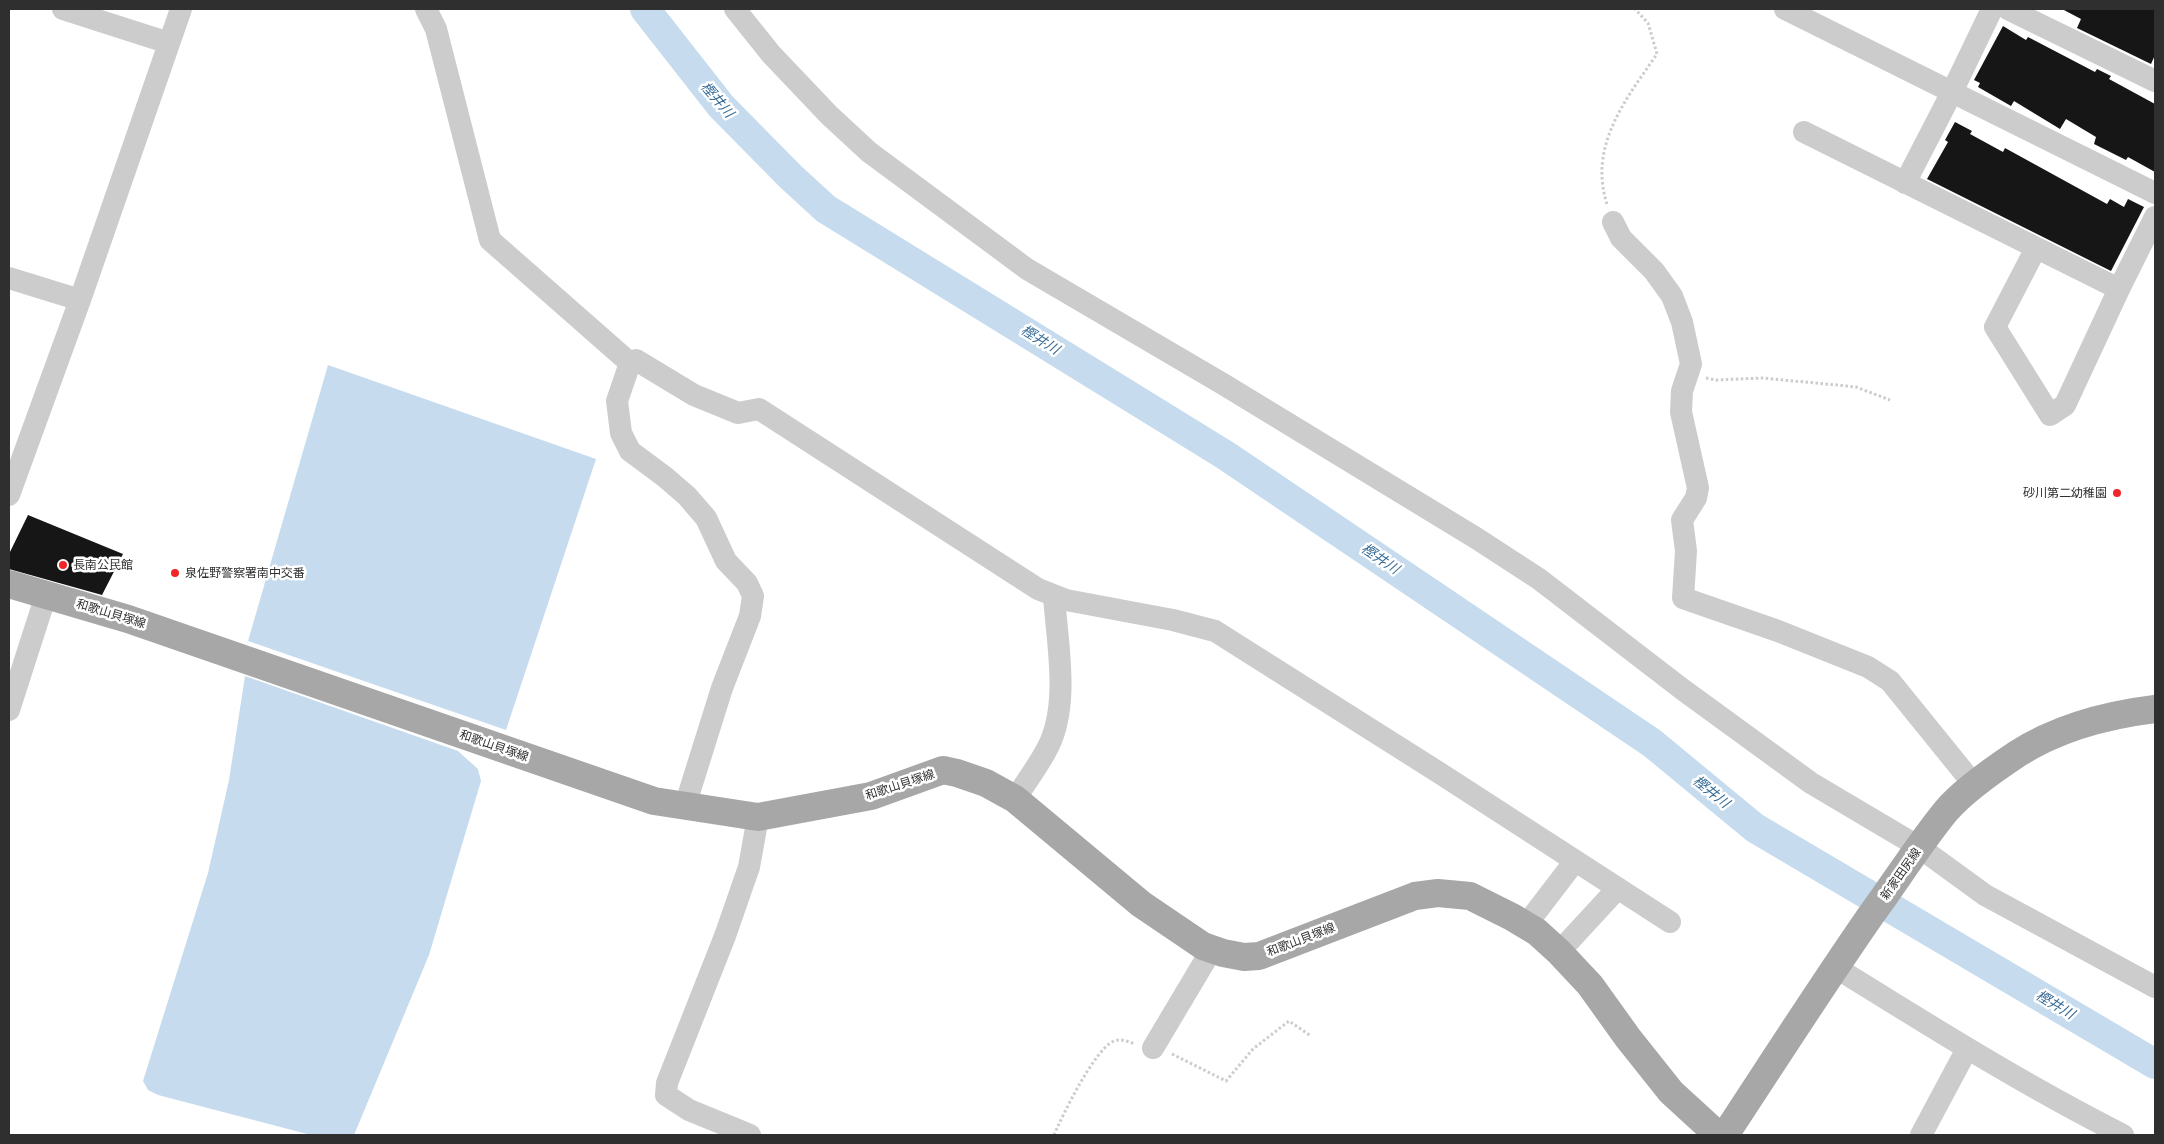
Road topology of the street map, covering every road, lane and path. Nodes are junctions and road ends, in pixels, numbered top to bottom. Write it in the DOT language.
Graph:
graph roads {
  1 [pos="63,9"];
  2 [pos="181,9"];
  3 [pos="426,9"];
  4 [pos="734,9"];
  5 [pos="1635,9"];
  6 [pos="1785,9"];
  7 [pos="1992,9"];
  8 [pos="2008,9"];
  9 [pos="169,43"];
  10 [pos="2155,81"];
  11 [pos="1952,92"];
  12 [pos="1804,132"];
  13 [pos="1905,183"];
  14 [pos="2155,193"];
  15 [pos="2155,217"];
  16 [pos="1613,222"];
  17 [pos="2036,248"];
  18 [pos="9,278"];
  19 [pos="2119,289"];
  20 [pos="80,300"];
  21 [pos="630,363"];
  22 [pos="1688,374"];
  23 [pos="1890,400"];
  24 [pos="9,495"];
  25 [pos="9,584"];
  26 [pos="46,595"];
  27 [pos="1054,596"];
  28 [pos="2155,709"];
  29 [pos="9,710"];
  30 [pos="1975,786"];
  31 [pos="1015,799"];
  32 [pos="685,806"];
  33 [pos="758,817"];
  34 [pos="1918,849"];
  35 [pos="1575,861"];
  36 [pos="1618,888"];
  37 [pos="1670,922"];
  38 [pos="1526,925"];
  39 [pos="1212,949"];
  40 [pos="1559,952"];
  41 [pos="1837,965"];
  42 [pos="2155,987"];
  43 [pos="1311,1036"];
  44 [pos="1153,1048"];
  45 [pos="1967,1049"];
  46 [pos="750,1135"];
  47 [pos="1054,1135"];
  48 [pos="1718,1135"];
  49 [pos="1724,1135"];
  50 [pos="1921,1135"];
  51 [pos="2123,1135"];
  1 -- 9 [label="street"];
  2 -- 9 [label="street"];
  3 -- 21 [label="street"];
  4 -- 34 [label="street"];
  5 -- 16 [label="path"];
  6 -- 11 [label="street"];
  7 -- 11 [label="street"];
  8 -- 10 [label="street"];
  9 -- 20 [label="street"];
  11 -- 13 [label="street"];
  11 -- 14 [label="street"];
  12 -- 13 [label="street"];
  13 -- 17 [label="street"];
  15 -- 19 [label="street"];
  16 -- 22 [label="street"];
  17 -- 19 [label="street"];
  17 -- 19 [label="street"];
  18 -- 20 [label="street"];
  20 -- 24 [label="street"];
  21 -- 27 [label="street"];
  21 -- 32 [label="street"];
  22 -- 23 [label="path"];
  22 -- 30 [label="street"];
  25 -- 26 [label="main road, 和歌山貝塚線"];
  26 -- 29 [label="street"];
  26 -- 32 [label="main road, 和歌山貝塚線"];
  27 -- 31 [label="street"];
  27 -- 35 [label="street"];
  28 -- 30 [label="main road, 新家田尻線"];
  30 -- 34 [label="main road, 新家田尻線"];
  31 -- 33 [label="main road, 和歌山貝塚線"];
  31 -- 39 [label="main road, 和歌山貝塚線"];
  32 -- 33 [label="main road, 和歌山貝塚線"];
  33 -- 46 [label="street"];
  34 -- 41 [label="main road, 新家田尻線"];
  34 -- 42 [label="street"];
  35 -- 36 [label="street"];
  35 -- 38 [label="street"];
  36 -- 37 [label="street"];
  36 -- 40 [label="street"];
  38 -- 39 [label="main road, 和歌山貝塚線"];
  38 -- 40 [label="main road, 和歌山貝塚線"];
  39 -- 44 [label="street"];
  40 -- 48 [label="main road, 和歌山貝塚線"];
  41 -- 45 [label="street"];
  41 -- 49 [label="main road, 新家田尻線"];
  43 -- 44 [label="path"];
  44 -- 47 [label="path"];
  45 -- 50 [label="street"];
  45 -- 51 [label="street"];
}
